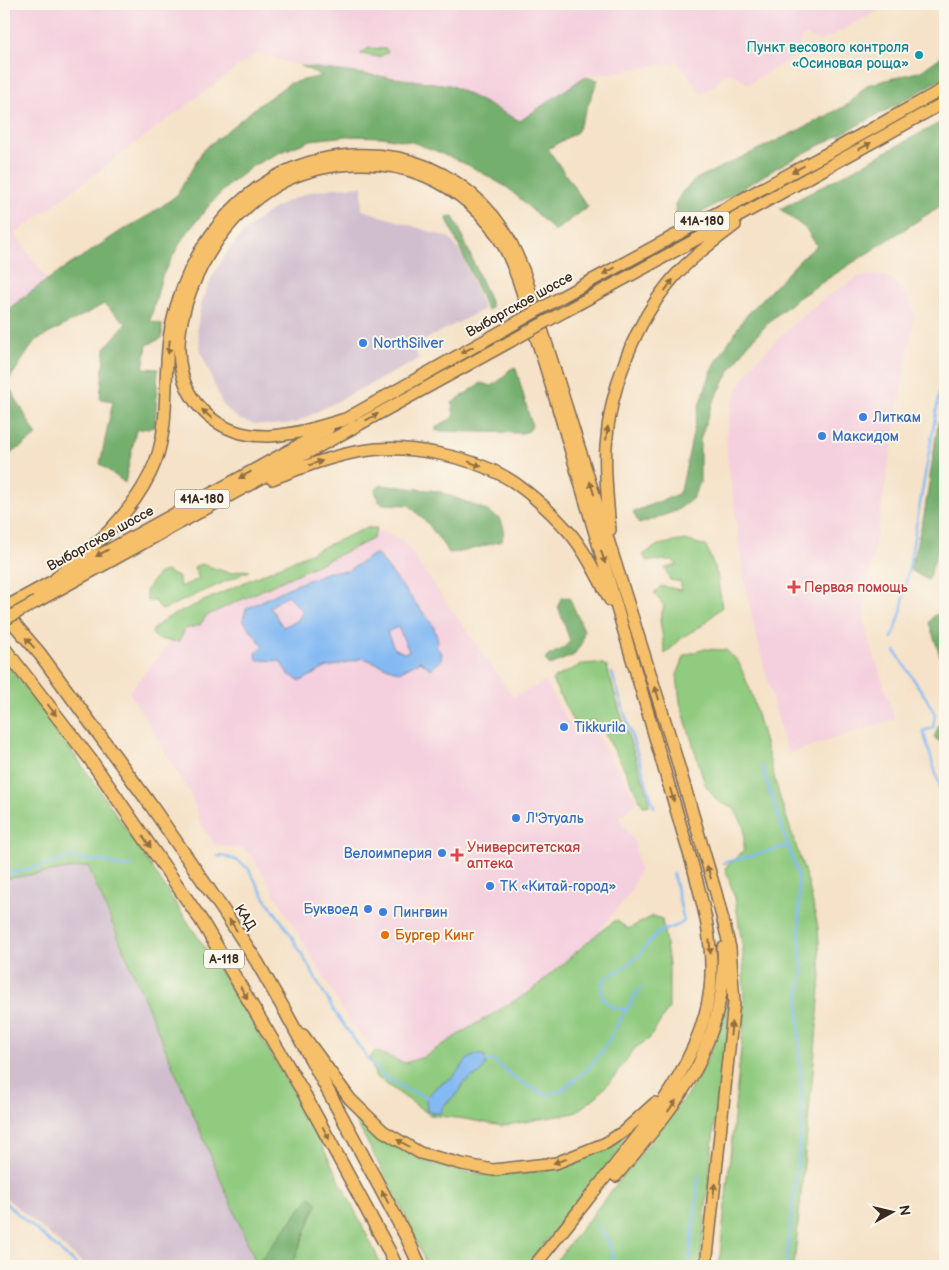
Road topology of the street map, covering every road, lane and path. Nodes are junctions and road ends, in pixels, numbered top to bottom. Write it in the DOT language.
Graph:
graph roads {
  1 [pos="945,88"];
  2 [pos="945,102"];
  3 [pos="761,204"];
  4 [pos="349,418"];
  5 [pos="237,491"];
  6 [pos="612,551"];
  7 [pos="55,579"];
  8 [pos="33,598"];
  9 [pos="4,608"];
  10 [pos="4,612"];
  11 [pos="4,620"];
  12 [pos="621,620"];
  13 [pos="4,648"];
  14 [pos="722,919"];
  15 [pos="285,1011"];
  16 [pos="673,1086"];
  17 [pos="396,1266"];
  18 [pos="420,1266"];
  19 [pos="534,1266"];
  20 [pos="542,1266"];
  21 [pos="706,1266"];
  1 -- 4 [label="main road, Выборгское шоссе / 41А-180, one-way, bridge"];
  3 -- 2 [label="main road, Выборгское шоссе / 41А-180, one-way"];
  5 -- 3 [label="main road, Выборгское шоссе / 41А-180, one-way, bridge"];
  6 -- 3 [label="main road, one-way"];
  4 -- 7 [label="main road, Выборгское шоссе / 41А-180, one-way"];
  4 -- 12 [label="main road, one-way"];
  5 -- 8 [label="main road, Выборгское шоссе / 41А-180"];
  5 -- 12 [label="main road, one-way"];
  6 -- 7 [label="main road, one-way"];
  14 -- 6 [label="main road, one-way"];
  7 -- 8 [label="main road, Выборгское шоссе / 41А-180"];
  8 -- 9 [label="main road, Выборгское шоссе / 41А-180"];
  8 -- 11 [label="main road, Выборгское шоссе / 41А-180, bridge"];
  15 -- 10 [label="highway, КАД / А-118, one-way"];
  12 -- 16 [label="main road, one-way"];
  13 -- 17 [label="highway, А-118, one-way"];
  20 -- 14 [label="main road, one-way"];
  21 -- 14 [label="main road, one-way"];
  16 -- 15 [label="main road, one-way"];
  18 -- 15 [label="highway, КАД / А-118, one-way"];
  16 -- 19 [label="main road"];
}
